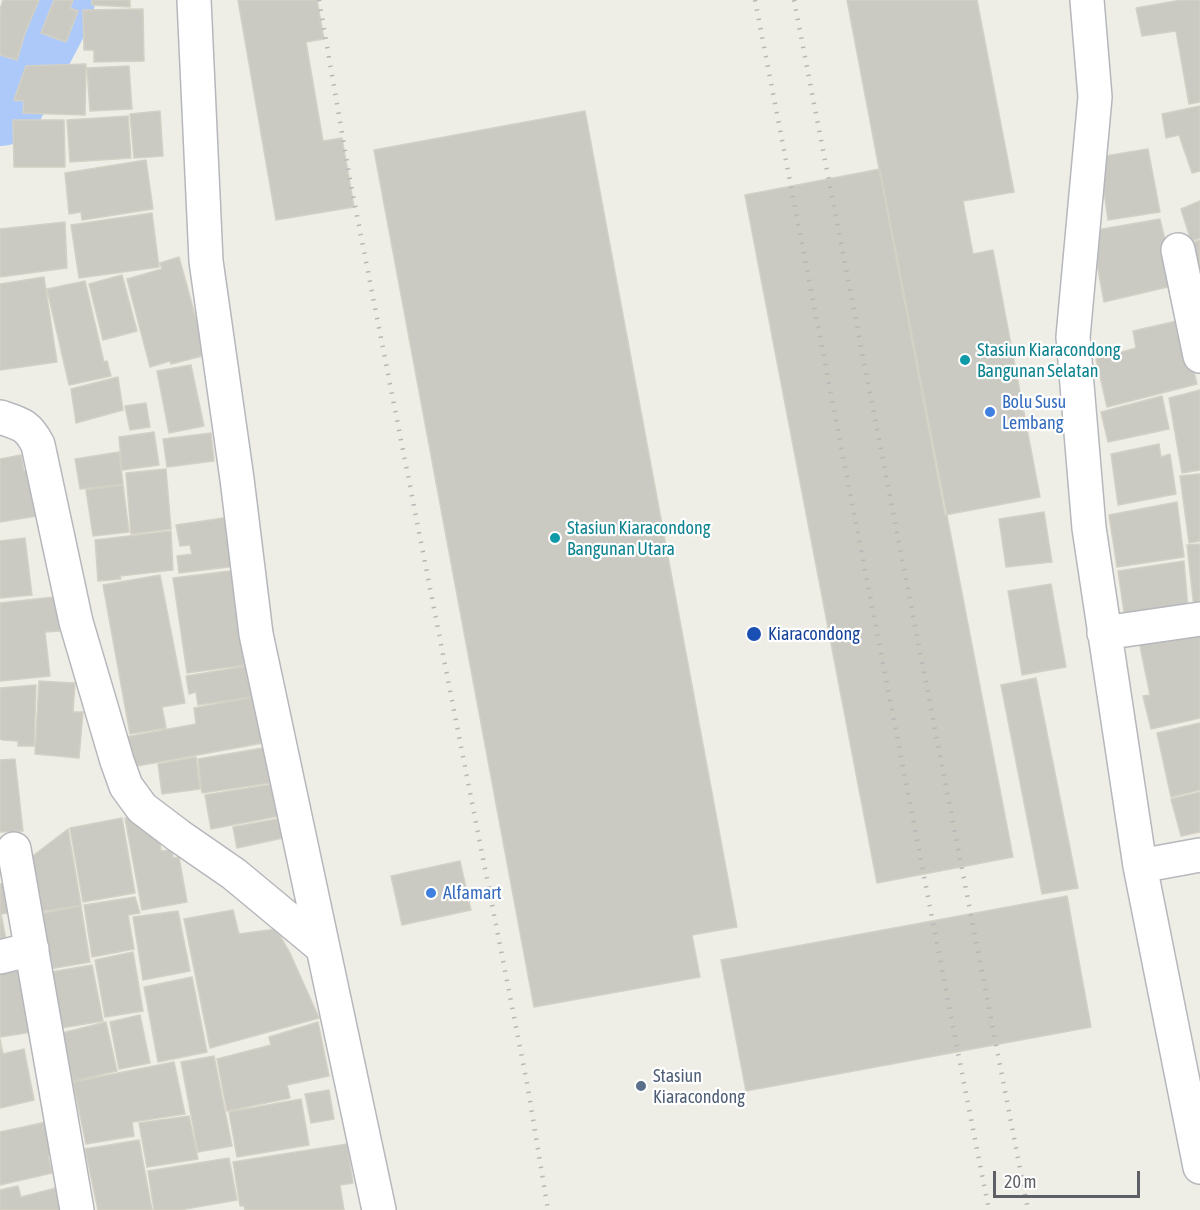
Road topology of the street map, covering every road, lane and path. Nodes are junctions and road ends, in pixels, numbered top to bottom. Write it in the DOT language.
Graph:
graph roads {
  1 [pos="194,0"];
  2 [pos="1087,0"];
  3 [pos="1178,250"];
  4 [pos="1200,356"];
  5 [pos="0,417"];
  6 [pos="1200,619"];
  7 [pos="1104,633"];
  8 [pos="14,849"];
  9 [pos="1200,855"];
  10 [pos="1140,866"];
  11 [pos="322,947"];
  12 [pos="32,949"];
  13 [pos="0,957"];
  14 [pos="1200,1167"];
  15 [pos="77,1210"];
  16 [pos="379,1210"];
  1 -- 11 [label="street"];
  2 -- 7 [label="street"];
  3 -- 4 [label="street"];
  5 -- 11 [label="street"];
  6 -- 7 [label="street"];
  7 -- 10 [label="street"];
  8 -- 12 [label="street"];
  9 -- 10 [label="street"];
  10 -- 14 [label="street"];
  11 -- 16 [label="street"];
  12 -- 13 [label="street"];
  12 -- 15 [label="street"];
}
